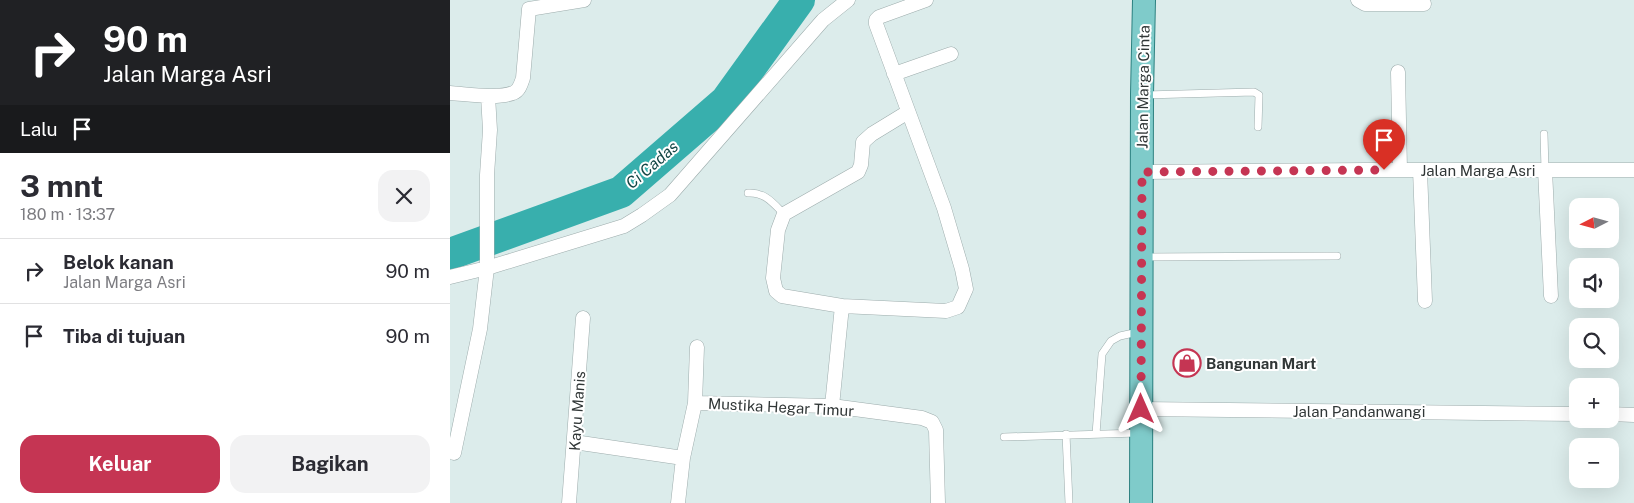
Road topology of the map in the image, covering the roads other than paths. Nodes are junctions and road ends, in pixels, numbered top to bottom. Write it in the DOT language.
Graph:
graph roads {
  1 [pos="584,0"];
  2 [pos="848,0"];
  3 [pos="926,0"];
  4 [pos="1144,0"];
  5 [pos="1358,0"];
  6 [pos="548,3"];
  7 [pos="1424,4"];
  8 [pos="528,5"];
  9 [pos="951,54"];
  10 [pos="1398,72"];
  11 [pos="894,74"];
  12 [pos="450,93"];
  13 [pos="1142,94"];
  14 [pos="488,96"];
  15 [pos="908,112"];
  16 [pos="1258,127"];
  17 [pos="1544,134"];
  18 [pos="1400,170"];
  19 [pos="1420,170"];
  20 [pos="1545,170"];
  21 [pos="1634,170"];
  22 [pos="1142,172"];
  23 [pos="748,192"];
  24 [pos="784,214"];
  25 [pos="1336,256"];
  26 [pos="1142,257"];
  27 [pos="487,262"];
  28 [pos="450,277"];
  29 [pos="1551,296"];
  30 [pos="1425,301"];
  31 [pos="842,306"];
  32 [pos="583,318"];
  33 [pos="1141,331"];
  34 [pos="697,347"];
  35 [pos="695,403"];
  36 [pos="832,406"];
  37 [pos="1141,409"];
  38 [pos="1569,414"];
  39 [pos="1619,414"];
  40 [pos="1634,415"];
  41 [pos="1141,433"];
  42 [pos="1066,434"];
  43 [pos="1096,434"];
  44 [pos="1004,437"];
  45 [pos="574,442"];
  46 [pos="454,453"];
  47 [pos="683,458"];
  48 [pos="569,503"];
  49 [pos="678,503"];
  50 [pos="938,503"];
  51 [pos="1069,503"];
  52 [pos="1141,503"];
  1 -- 6 [label="street"];
  2 -- 27 [label="street"];
  3 -- 11 [label="street"];
  4 -- 13 [label="main road, Jalan Marga Cinta"];
  5 -- 7 [label="street"];
  6 -- 8 [label="street"];
  8 -- 14 [label="street"];
  9 -- 11 [label="street"];
  10 -- 18 [label="street"];
  11 -- 15 [label="street"];
  12 -- 14 [label="street"];
  13 -- 16 [label="lane"];
  13 -- 22 [label="main road, Jalan Marga Cinta"];
  14 -- 27 [label="street"];
  15 -- 24 [label="street"];
  15 -- 31 [label="street"];
  17 -- 20 [label="lane"];
  18 -- 19 [label="street, Jalan Marga Asri"];
  18 -- 22 [label="street, Jalan Marga Asri"];
  19 -- 20 [label="street, Jalan Marga Asri"];
  19 -- 30 [label="street"];
  20 -- 21 [label="street, Jalan Marga Asri"];
  20 -- 29 [label="street"];
  22 -- 26 [label="main road, Jalan Marga Cinta"];
  23 -- 24 [label="lane"];
  24 -- 31 [label="street"];
  25 -- 26 [label="lane"];
  26 -- 33 [label="main road, Jalan Marga Cinta"];
  27 -- 28 [label="street"];
  27 -- 46 [label="street"];
  31 -- 36 [label="street"];
  32 -- 45 [label="street, Kayu Manis"];
  33 -- 37 [label="main road, Jalan Marga Cinta"];
  33 -- 43 [label="lane"];
  34 -- 35 [label="street"];
  35 -- 36 [label="street, Mustika Hegar Timur"];
  35 -- 47 [label="street"];
  36 -- 50 [label="street, Mustika Hegar Timur"];
  37 -- 38 [label="street, Jalan Pandanwangi"];
  37 -- 41 [label="main road, Jalan Marga Cinta"];
  39 -- 40 [label="street"];
  41 -- 43 [label="lane"];
  41 -- 52 [label="main road, Jalan Marga Cinta"];
  42 -- 43 [label="lane"];
  42 -- 44 [label="lane"];
  42 -- 51 [label="lane"];
  45 -- 47 [label="street"];
  45 -- 48 [label="street, Kayu Manis"];
  47 -- 49 [label="street"];
}
